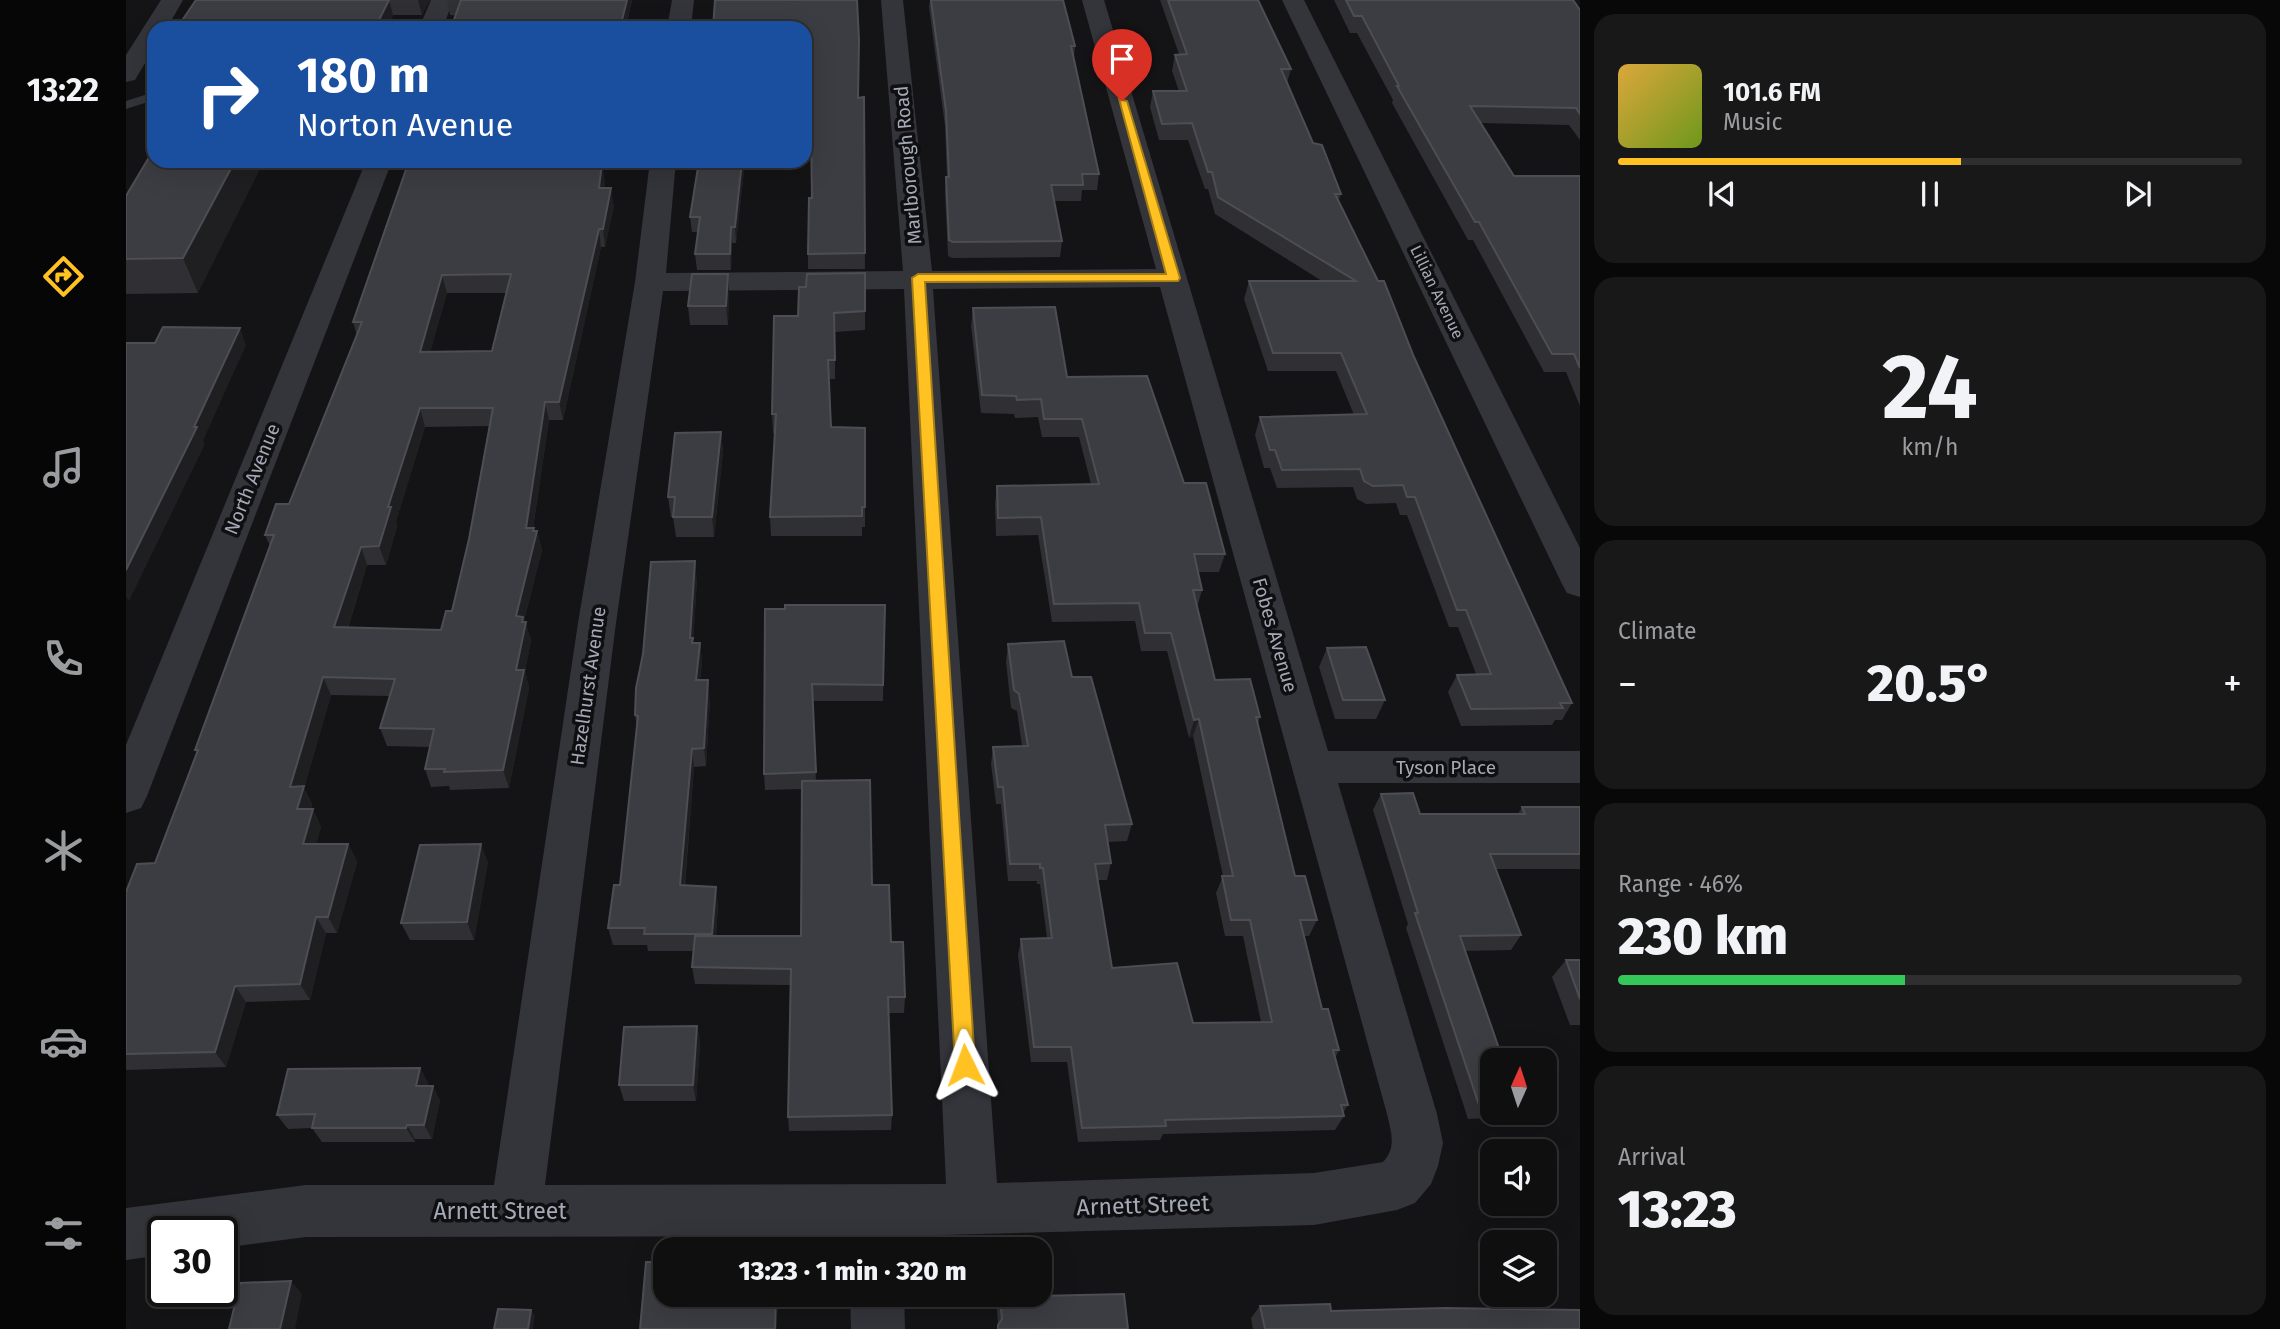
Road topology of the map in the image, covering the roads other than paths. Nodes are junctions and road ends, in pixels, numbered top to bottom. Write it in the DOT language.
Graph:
graph roads {
  1 [pos="172,0"];
  2 [pos="443,0"];
  3 [pos="683,0"];
  4 [pos="892,0"];
  5 [pos="1093,0"];
  6 [pos="1293,0"];
  7 [pos="159,21"];
  8 [pos="434,21"];
  9 [pos="680,21"];
  10 [pos="147,40"];
  11 [pos="126,75"];
  12 [pos="147,98"];
  13 [pos="126,105"];
  14 [pos="376,168"];
  15 [pos="662,168"];
  16 [pos="918,278"];
  17 [pos="1174,278"];
  18 [pos="650,282"];
  19 [pos="1580,584"];
  20 [pos="1313,767"];
  21 [pos="1580,767"];
  22 [pos="126,796"];
  23 [pos="1314,1199"];
  24 [pos="973,1210"];
  25 [pos="516,1212"];
  26 [pos="876,1230"];
  27 [pos="126,1234"];
  28 [pos="877,1307"];
  29 [pos="878,1329"];
  1 -- 7 [label="street"];
  2 -- 8 [label="street"];
  3 -- 9 [label="street"];
  4 -- 16 [label="street, Marlborough Road"];
  5 -- 17 [label="street, Fobes Avenue"];
  6 -- 19 [label="street, Lillian Avenue"];
  10 -- 11 [label="street"];
  12 -- 13 [label="lane"];
  14 -- 22 [label="street, North Avenue"];
  15 -- 18 [label="street, Hazelhurst Avenue"];
  16 -- 17 [label="street"];
  16 -- 18 [label="street"];
  16 -- 24 [label="street, Marlborough Road"];
  17 -- 20 [label="street, Fobes Avenue"];
  18 -- 25 [label="street, Hazelhurst Avenue"];
  20 -- 21 [label="street, Tyson Place"];
  20 -- 23 [label="street, Fobes Avenue"];
  23 -- 24 [label="street, Arnett Street"];
  24 -- 26 [label="street, Arnett Street"];
  25 -- 26 [label="street, Arnett Street"];
  25 -- 27 [label="street, Arnett Street"];
  28 -- 29 [label="street"];
}
